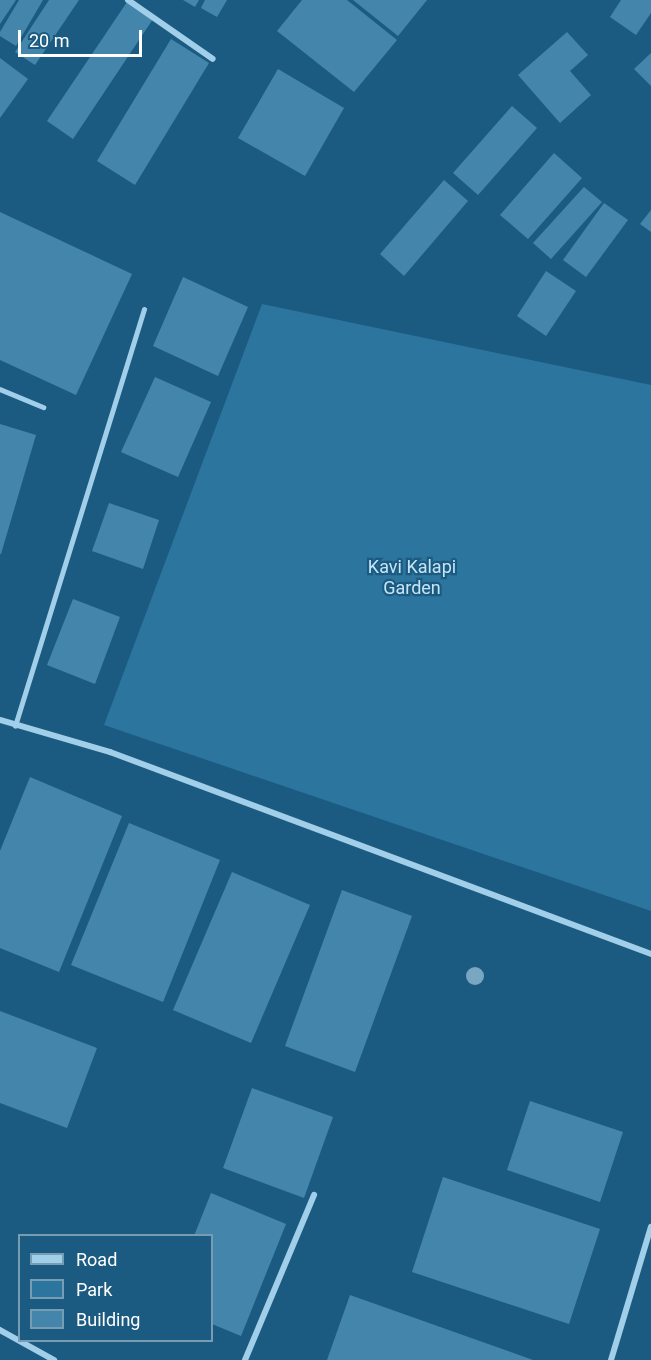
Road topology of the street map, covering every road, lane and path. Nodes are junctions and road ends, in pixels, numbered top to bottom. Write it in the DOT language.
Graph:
graph roads {
  1 [pos="128,0"];
  2 [pos="213,59"];
  3 [pos="144,310"];
  4 [pos="0,389"];
  5 [pos="43,407"];
  6 [pos="0,720"];
  7 [pos="15,726"];
  8 [pos="651,954"];
  9 [pos="314,1195"];
  10 [pos="651,1227"];
  11 [pos="0,1330"];
  12 [pos="18,1340"];
  13 [pos="22,1342"];
  14 [pos="54,1360"];
  15 [pos="245,1360"];
  16 [pos="611,1360"];
  1 -- 2 [label="street"];
  3 -- 7 [label="lane"];
  4 -- 5 [label="lane"];
  6 -- 7 [label="street"];
  7 -- 8 [label="street"];
  9 -- 15 [label="street"];
  10 -- 16 [label="street"];
  11 -- 12 [label="street"];
  13 -- 14 [label="street"];
}
